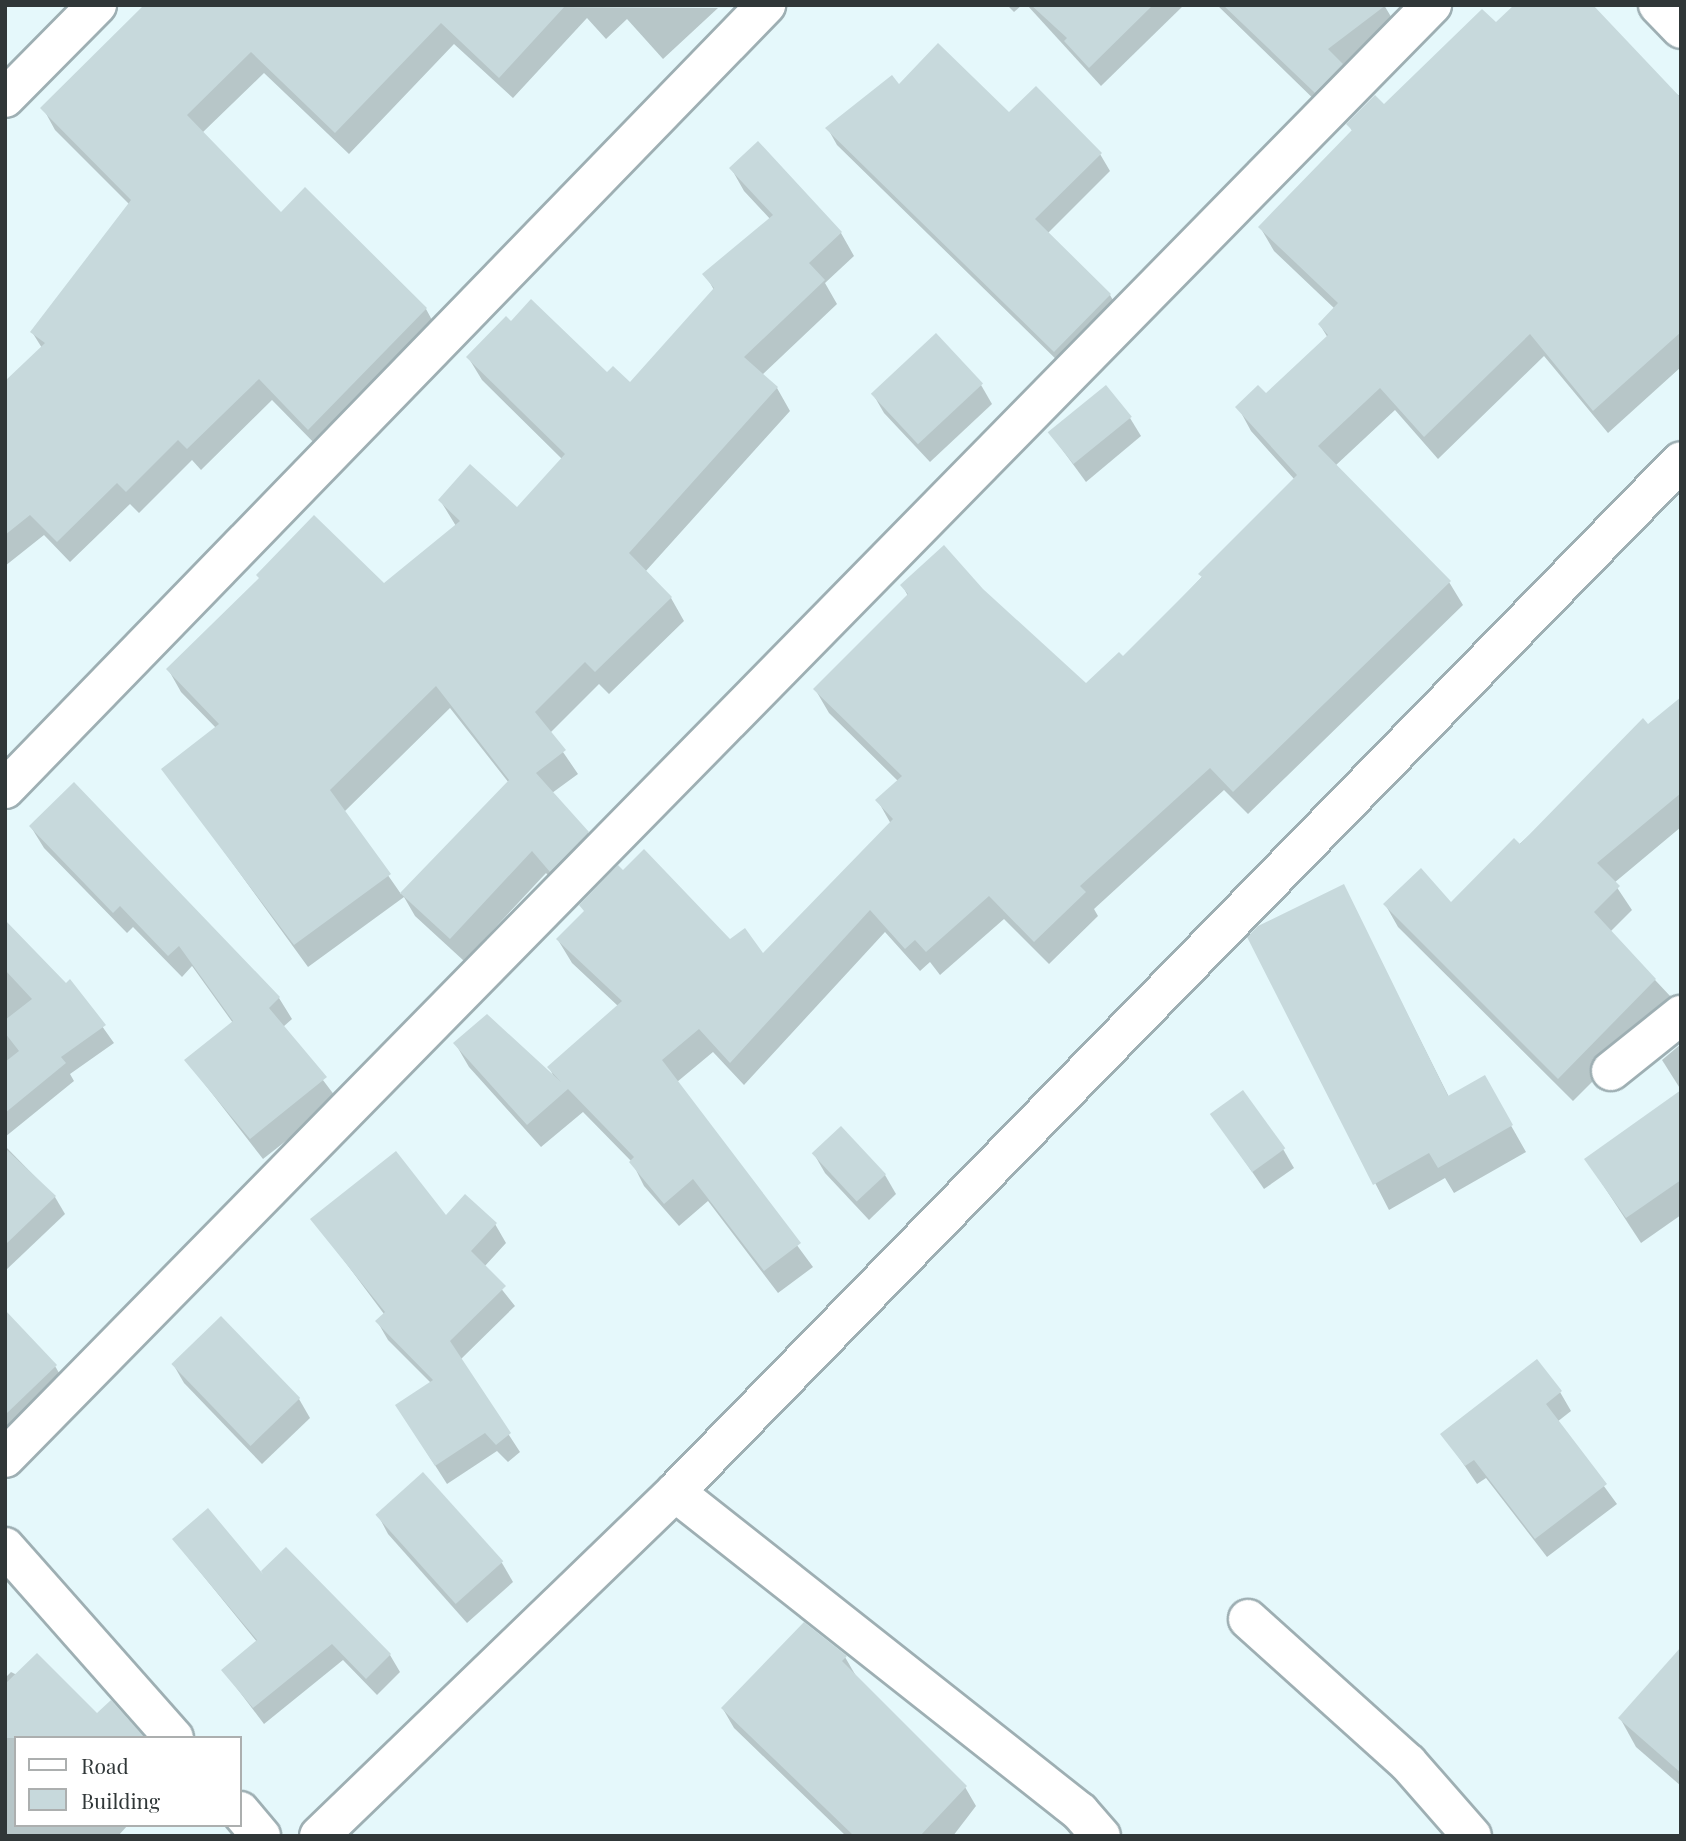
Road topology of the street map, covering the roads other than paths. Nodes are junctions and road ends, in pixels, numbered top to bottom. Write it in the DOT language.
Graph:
graph roads {
  1 [pos="97,5"];
  2 [pos="766,5"];
  3 [pos="1432,5"];
  4 [pos="1658,5"];
  5 [pos="1681,29"];
  6 [pos="5,98"];
  7 [pos="1681,461"];
  8 [pos="5,789"];
  9 [pos="1681,1015"];
  10 [pos="1611,1071"];
  11 [pos="5,1458"];
  12 [pos="675,1492"];
  13 [pos="5,1547"];
  14 [pos="1248,1619"];
  15 [pos="172,1736"];
  16 [pos="242,1813"];
  17 [pos="261,1836"];
  18 [pos="319,1836"];
  19 [pos="1101,1836"];
  20 [pos="1472,1836"];
  1 -- 6 [label="street"];
  2 -- 8 [label="street"];
  3 -- 11 [label="street"];
  4 -- 5 [label="street"];
  7 -- 12 [label="street"];
  9 -- 10 [label="street"];
  12 -- 18 [label="street"];
  12 -- 19 [label="street"];
  13 -- 15 [label="street"];
  14 -- 20 [label="street"];
  16 -- 17 [label="street"];
}
